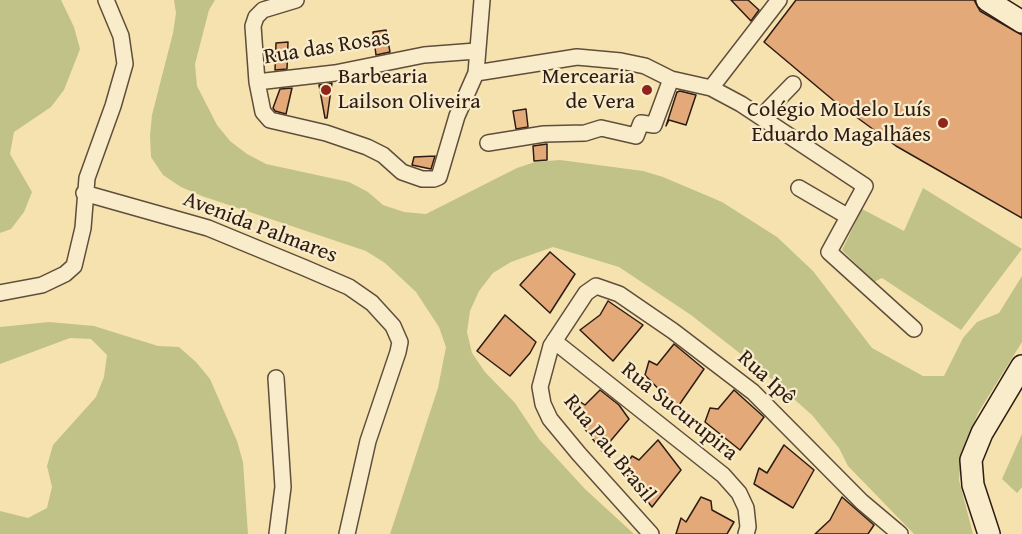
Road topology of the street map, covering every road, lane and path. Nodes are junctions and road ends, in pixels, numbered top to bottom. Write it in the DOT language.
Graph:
graph roads {
  1 [pos="106,0"];
  2 [pos="296,0"];
  3 [pos="482,0"];
  4 [pos="987,0"];
  5 [pos="778,1"];
  6 [pos="1022,22"];
  7 [pos="476,51"];
  8 [pos="476,73"];
  9 [pos="671,79"];
  10 [pos="257,82"];
  11 [pos="793,84"];
  12 [pos="711,88"];
  13 [pos="761,117"];
  14 [pos="488,143"];
  15 [pos="799,188"];
  16 [pos="84,193"];
  17 [pos="847,216"];
  18 [pos="0,293"];
  19 [pos="586,293"];
  20 [pos="914,329"];
  21 [pos="554,341"];
  22 [pos="1022,366"];
  23 [pos="276,378"];
  24 [pos="277,534"];
  25 [pos="347,534"];
  26 [pos="651,534"];
  27 [pos="746,534"];
  28 [pos="900,534"];
  29 [pos="989,534"];
  1 -- 16 [label="street"];
  2 -- 10 [label="street, Rua das Rosas"];
  3 -- 7 [label="street"];
  4 -- 6 [label="street"];
  5 -- 12 [label="street"];
  7 -- 8 [label="street"];
  7 -- 10 [label="street, Rua das Rosas"];
  8 -- 9 [label="street"];
  8 -- 10 [label="street"];
  9 -- 12 [label="street"];
  9 -- 14 [label="street"];
  11 -- 13 [label="street"];
  12 -- 13 [label="street"];
  13 -- 17 [label="street"];
  15 -- 17 [label="street"];
  16 -- 18 [label="street"];
  16 -- 25 [label="street, Avenida Palmares"];
  17 -- 20 [label="street"];
  19 -- 21 [label="street, Rua Pau Brasil"];
  19 -- 28 [label="street, Rua Ipê"];
  21 -- 26 [label="street, Rua Pau Brasil"];
  21 -- 27 [label="street, Rua Sucurupira"];
  22 -- 29 [label="street"];
  23 -- 24 [label="street"];
}
